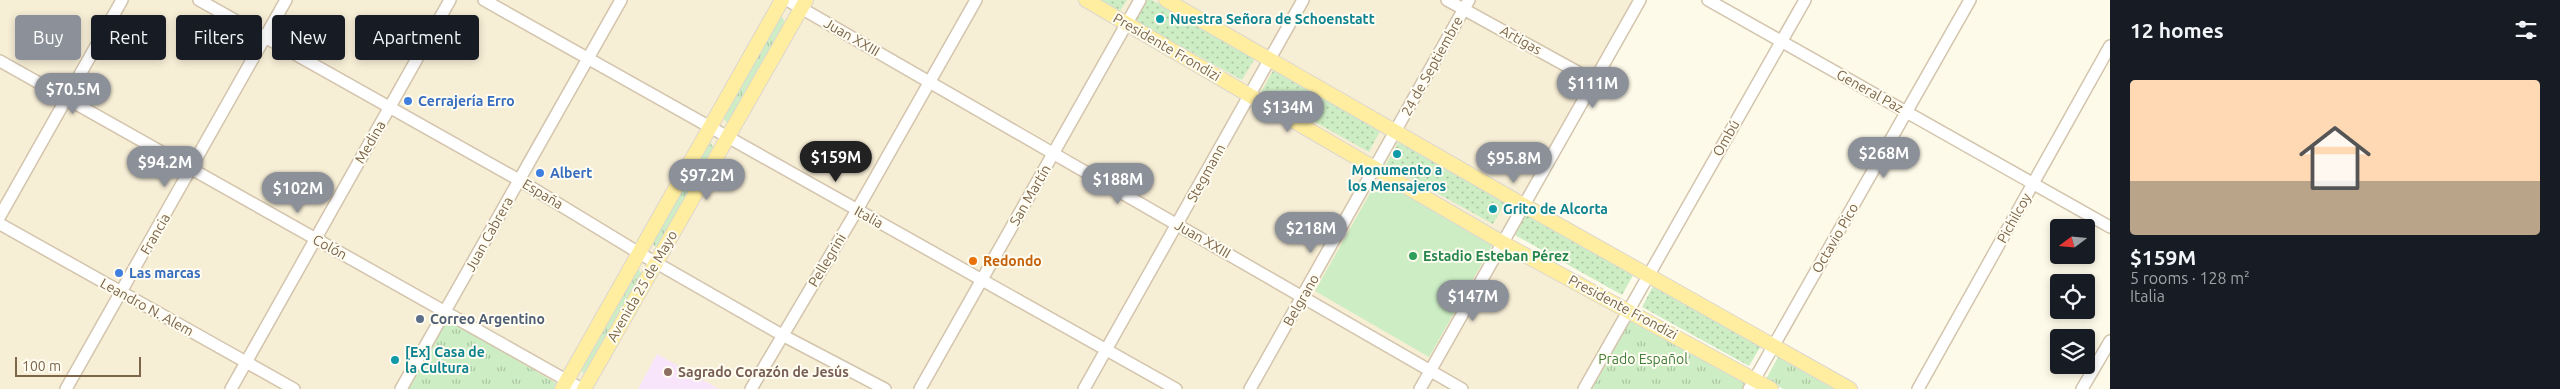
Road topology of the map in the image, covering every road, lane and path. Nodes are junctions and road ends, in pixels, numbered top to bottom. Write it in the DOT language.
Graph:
graph roads {
  1 [pos="122,0"];
  2 [pos="199,0"];
  3 [pos="286,0"];
  4 [pos="450,0"];
  5 [pos="484,0"];
  6 [pos="621,0"];
  7 [pos="782,0"];
  8 [pos="787,0"];
  9 [pos="976,0"];
  10 [pos="1086,0"];
  11 [pos="1140,0"];
  12 [pos="1166,0"];
  13 [pos="1304,0"];
  14 [pos="1447,0"];
  15 [pos="1640,0"];
  16 [pos="1708,0"];
  17 [pos="1804,0"];
  18 [pos="1970,0"];
  19 [pos="804,4"];
  20 [pos="1467,5"];
  21 [pos="1127,24"];
  22 [pos="265,37"];
  23 [pos="1781,41"];
  24 [pos="2110,46"];
  25 [pos="588,58"];
  26 [pos="1270,60"];
  27 [pos="0,61"];
  28 [pos="1594,81"];
  29 [pos="930,82"];
  30 [pos="1250,95"];
  31 [pos="67,99"];
  32 [pos="390,107"];
  33 [pos="1907,112"];
  34 [pos="710,127"];
  35 [pos="1396,132"];
  36 [pos="728,137"];
  37 [pos="1054,153"];
  38 [pos="1376,167"];
  39 [pos="191,169"];
  40 [pos="519,180"];
  41 [pos="2033,184"];
  42 [pos="1525,206"];
  43 [pos="857,210"];
  44 [pos="0,216"];
  45 [pos="0,224"];
  46 [pos="1177,224"];
  47 [pos="2110,227"];
  48 [pos="315,238"];
  49 [pos="1503,243"];
  50 [pos="639,252"];
  51 [pos="656,262"];
  52 [pos="1648,275"];
  53 [pos="982,280"];
  54 [pos="122,292"];
  55 [pos="1303,296"];
  56 [pos="1628,310"];
  57 [pos="445,312"];
  58 [pos="782,335"];
  59 [pos="2110,341"];
  60 [pos="1774,345"];
  61 [pos="1106,350"];
  62 [pos="246,362"];
  63 [pos="1430,372"];
  64 [pos="1752,384"];
  65 [pos="564,385"];
  66 [pos="66,389"];
  67 [pos="230,389"];
  68 [pos="294,389"];
  69 [pos="401,389"];
  70 [pos="583,389"];
  71 [pos="752,389"];
  72 [pos="886,389"];
  73 [pos="920,389"];
  74 [pos="1084,389"];
  75 [pos="1176,389"];
  76 [pos="1250,389"];
  77 [pos="1420,389"];
  78 [pos="1462,389"];
  79 [pos="1584,389"];
  80 [pos="1771,389"];
  81 [pos="1850,389"];
  82 [pos="1918,389"];
  83 [pos="2082,389"];
  1 -- 31 [label="street"];
  2 -- 22 [label="street, España"];
  3 -- 22 [label="street, Francia"];
  4 -- 32 [label="street, Medina"];
  5 -- 25 [label="street, Italia"];
  6 -- 25 [label="street, Juan Cabrera"];
  7 -- 34 [label="main road, Avenida 25 de Mayo"];
  8 -- 19 [label="street, Juan XXIII"];
  9 -- 29 [label="street, Pellegrini"];
  10 -- 21 [label="main road, Presidente Frondizi"];
  11 -- 21 [label="street, San Martín"];
  12 -- 26 [label="main road"];
  13 -- 26 [label="street, Stegmann"];
  14 -- 20 [label="street, Artigas"];
  15 -- 28 [label="street"];
  16 -- 23 [label="street, General Paz"];
  17 -- 23 [label="street, Ombú"];
  18 -- 33 [label="street, Octavio Pico"];
  19 -- 29 [label="street, Juan XXIII"];
  19 -- 36 [label="main road, Avenida 25 de Mayo"];
  20 -- 28 [label="street, Artigas"];
  20 -- 35 [label="street, 24 de Septiembre"];
  21 -- 30 [label="main road, Presidente Frondizi"];
  21 -- 37 [label="street, San Martín"];
  22 -- 32 [label="street, España"];
  22 -- 39 [label="street, Francia"];
  23 -- 33 [label="street, General Paz"];
  23 -- 52 [label="street, Ombú"];
  24 -- 41 [label="street, Pichilcoy"];
  25 -- 34 [label="street, Italia"];
  25 -- 40 [label="street, Juan Cabrera"];
  26 -- 30 [label="street, Stegmann"];
  26 -- 35 [label="main road"];
  27 -- 31 [label="street, Colón"];
  28 -- 42 [label="street"];
  29 -- 37 [label="street, Juan XXIII"];
  29 -- 43 [label="street, Pellegrini"];
  30 -- 38 [label="main road, Presidente Frondizi"];
  30 -- 46 [label="street, Stegmann"];
  31 -- 39 [label="street, Colón"];
  31 -- 44 [label="street"];
  32 -- 40 [label="street, España"];
  32 -- 48 [label="street, Medina"];
  33 -- 41 [label="street, General Paz"];
  33 -- 60 [label="street, Octavio Pico"];
  34 -- 36 [label="street, Italia"];
  34 -- 50 [label="main road, Avenida 25 de Mayo"];
  35 -- 38 [label="street, Belgrano"];
  35 -- 42 [label="main road"];
  36 -- 43 [label="street, Italia"];
  36 -- 51 [label="main road, Avenida 25 de Mayo"];
  37 -- 46 [label="street, Juan XXIII"];
  37 -- 53 [label="street, San Martín"];
  38 -- 49 [label="main road, Presidente Frondizi"];
  38 -- 55 [label="street, Belgrano"];
  39 -- 48 [label="street, Colón"];
  39 -- 54 [label="street, Francia"];
  40 -- 50 [label="street, España"];
  40 -- 57 [label="street, Juan Cabrera"];
  41 -- 47 [label="street, General Paz"];
  41 -- 82 [label="street, Pichilcoy"];
  42 -- 49 [label="street"];
  42 -- 52 [label="main road"];
  43 -- 53 [label="street, Italia"];
  43 -- 58 [label="street, Pellegrini"];
  45 -- 54 [label="street, Leandro N. Alem"];
  46 -- 55 [label="street, Juan XXIII"];
  46 -- 61 [label="street, Stegmann"];
  48 -- 57 [label="street, Colón"];
  48 -- 62 [label="street, Medina"];
  49 -- 56 [label="main road, Presidente Frondizi"];
  49 -- 63 [label="street"];
  50 -- 51 [label="street, España"];
  50 -- 65 [label="main road, Avenida 25 de Mayo"];
  51 -- 58 [label="street, España"];
  51 -- 70 [label="main road, Avenida 25 de Mayo"];
  52 -- 56 [label="street, Ombú"];
  52 -- 60 [label="main road"];
  53 -- 61 [label="street, Italia"];
  53 -- 73 [label="street, San Martín"];
  54 -- 62 [label="street, Leandro N. Alem"];
  54 -- 66 [label="street, Francia"];
  55 -- 63 [label="street, Juan XXIII"];
  55 -- 76 [label="street, Belgrano"];
  56 -- 64 [label="main road, Presidente Frondizi"];
  56 -- 79 [label="street, Ombú"];
  57 -- 65 [label="street, Colón"];
  57 -- 69 [label="street, Juan Cabrera"];
  58 -- 71 [label="street, Pellegrini"];
  58 -- 72 [label="street, España"];
  59 -- 83 [label="street"];
  60 -- 64 [label="street, Octavio Pico"];
  60 -- 81 [label="main road"];
  61 -- 74 [label="street, Stegmann"];
  61 -- 75 [label="street, Italia"];
  62 -- 67 [label="street, Medina"];
  62 -- 68 [label="street, Leandro N. Alem"];
  63 -- 77 [label="street"];
  63 -- 78 [label="street, Juan XXIII"];
  64 -- 80 [label="main road, Presidente Frondizi"];
  65 -- 70 [label="street, Colón"];
}
